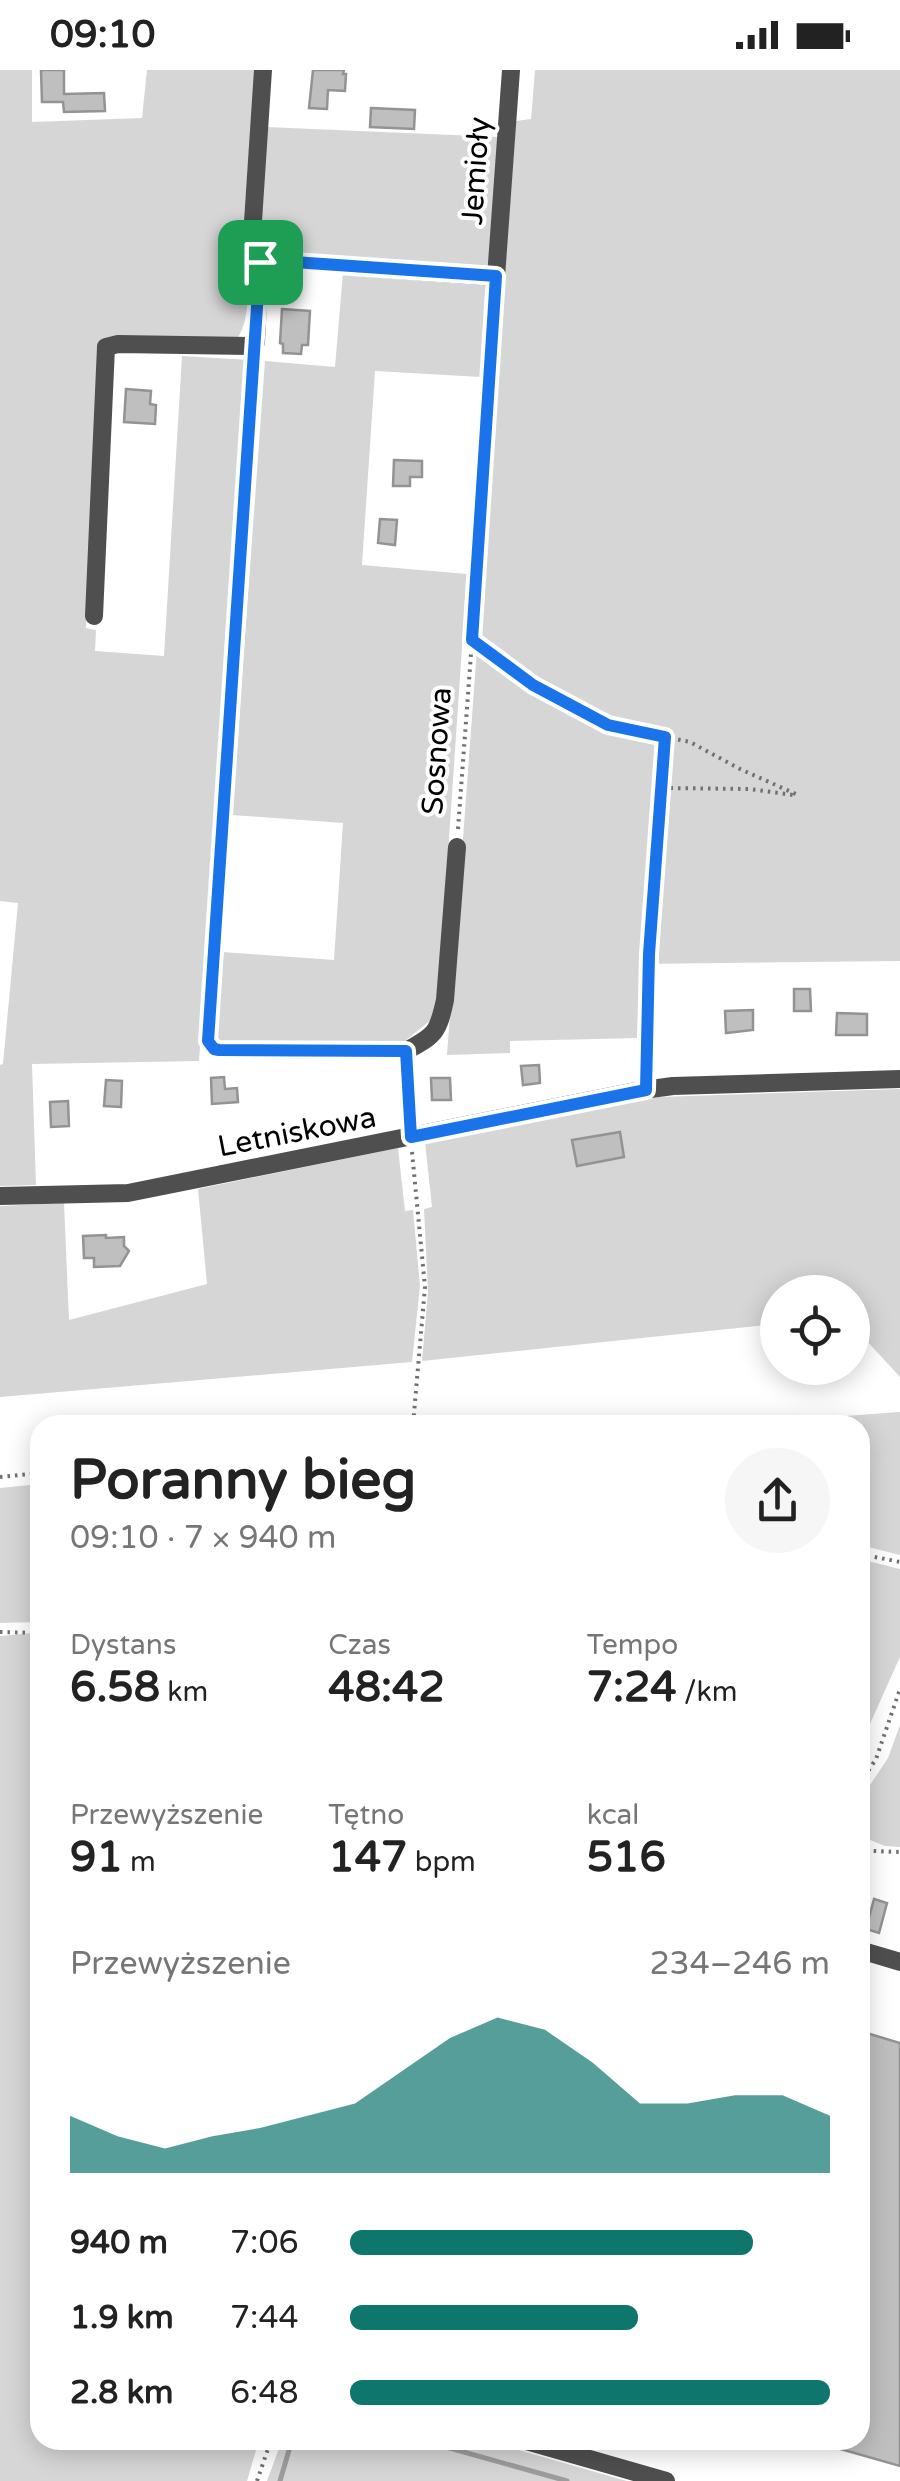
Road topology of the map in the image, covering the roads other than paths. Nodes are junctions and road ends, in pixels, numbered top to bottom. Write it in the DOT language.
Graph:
graph roads {
  1 [pos="263,70"];
  2 [pos="511,70"];
  3 [pos="265,260"];
  4 [pos="496,276"];
  5 [pos="94,616"];
  6 [pos="472,640"];
  7 [pos="222,823"];
  8 [pos="457,847"];
  9 [pos="406,1051"];
  10 [pos="900,1079"];
  11 [pos="411,1137"];
  12 [pos="0,1196"];
  13 [pos="870,1953"];
  14 [pos="900,1962"];
  15 [pos="558,2450"];
  16 [pos="666,2481"];
  1 -- 3 [label="street"];
  2 -- 4 [label="street, Jemioły"];
  3 -- 4 [label="street"];
  3 -- 5 [label="street"];
  4 -- 6 [label="street"];
  7 -- 9 [label="street"];
  8 -- 9 [label="street, Sosnowa"];
  9 -- 11 [label="street"];
  10 -- 11 [label="street, Letniskowa"];
  11 -- 12 [label="street, Letniskowa"];
  13 -- 14 [label="street"];
  15 -- 16 [label="street"];
}
